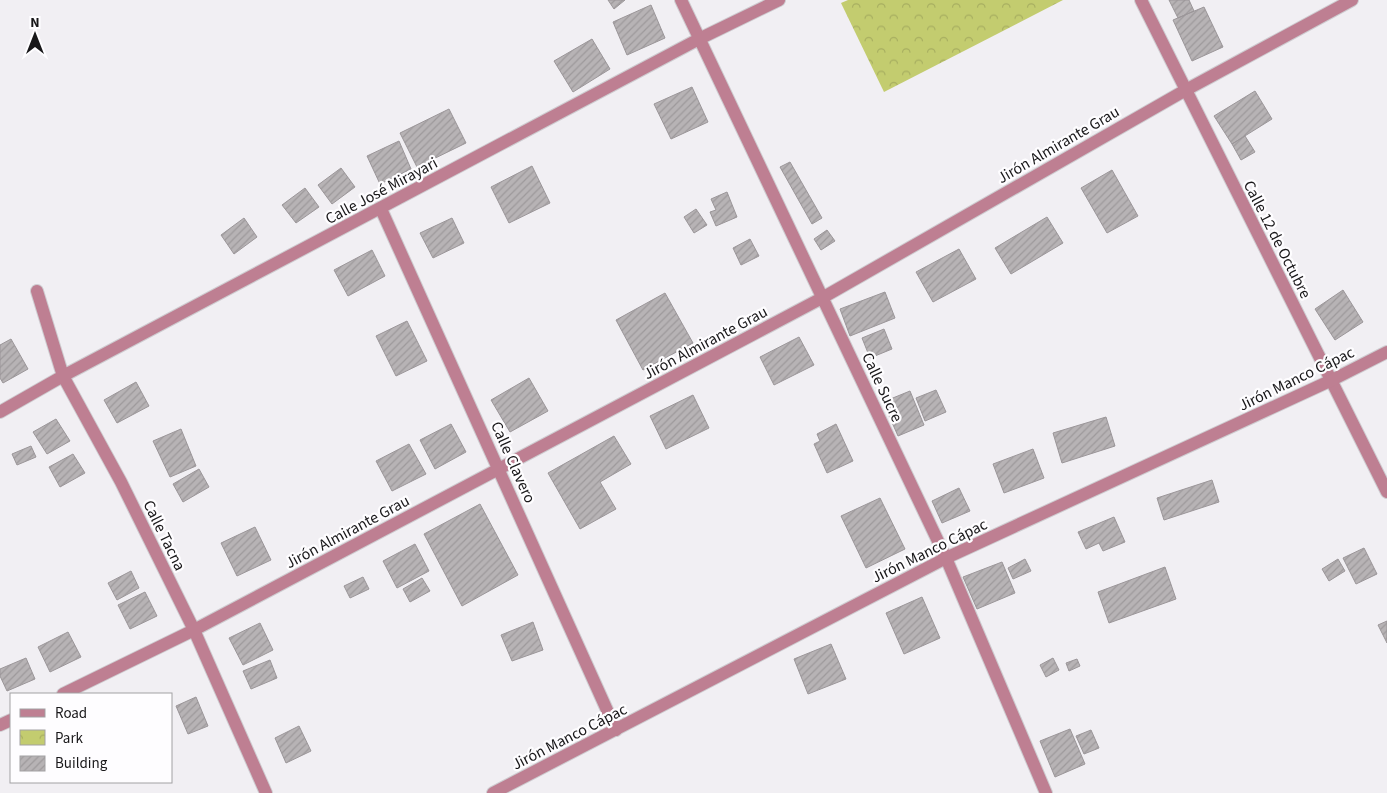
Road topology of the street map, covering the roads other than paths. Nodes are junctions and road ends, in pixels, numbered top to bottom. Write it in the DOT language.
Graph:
graph roads {
  1 [pos="681,0"];
  2 [pos="779,0"];
  3 [pos="1140,0"];
  4 [pos="1352,0"];
  5 [pos="699,39"];
  6 [pos="1184,91"];
  7 [pos="381,209"];
  8 [pos="37,291"];
  9 [pos="822,298"];
  10 [pos="1387,352"];
  11 [pos="63,376"];
  12 [pos="1332,380"];
  13 [pos="0,412"];
  14 [pos="499,469"];
  15 [pos="1387,492"];
  16 [pos="946,558"];
  17 [pos="194,630"];
  18 [pos="65,693"];
  19 [pos="616,730"];
  20 [pos="266,793"];
  21 [pos="493,793"];
  22 [pos="1046,793"];
  1 -- 5 [label="street, Calle Sucre"];
  2 -- 5 [label="street, Calle José Mirayari"];
  3 -- 6 [label="street, Calle 12 de Octubre"];
  4 -- 6 [label="street, Jirón Almirante Grau"];
  5 -- 7 [label="street, Calle José Mirayari"];
  5 -- 9 [label="street, Calle Sucre"];
  6 -- 9 [label="street, Jirón Almirante Grau"];
  6 -- 12 [label="street, Calle 12 de Octubre"];
  7 -- 11 [label="street, Calle José Mirayari"];
  7 -- 14 [label="street, Calle Clavero"];
  8 -- 11 [label="street, Calle Tacna"];
  9 -- 14 [label="street, Jirón Almirante Grau"];
  9 -- 16 [label="street, Calle Sucre"];
  10 -- 12 [label="street, Jirón Manco Cápac"];
  11 -- 13 [label="street, Calle José Mirayari"];
  11 -- 17 [label="street, Calle Tacna"];
  12 -- 15 [label="street, Calle 12 de Octubre"];
  12 -- 16 [label="street, Jirón Manco Cápac"];
  14 -- 17 [label="street, Jirón Almirante Grau"];
  14 -- 19 [label="street, Calle Clavero"];
  16 -- 19 [label="street, Jirón Manco Cápac"];
  16 -- 22 [label="street, Calle Sucre"];
  17 -- 18 [label="street, Jirón Almirante Grau"];
  17 -- 20 [label="street, Calle Tacna"];
  19 -- 21 [label="street, Jirón Manco Cápac"];
}
